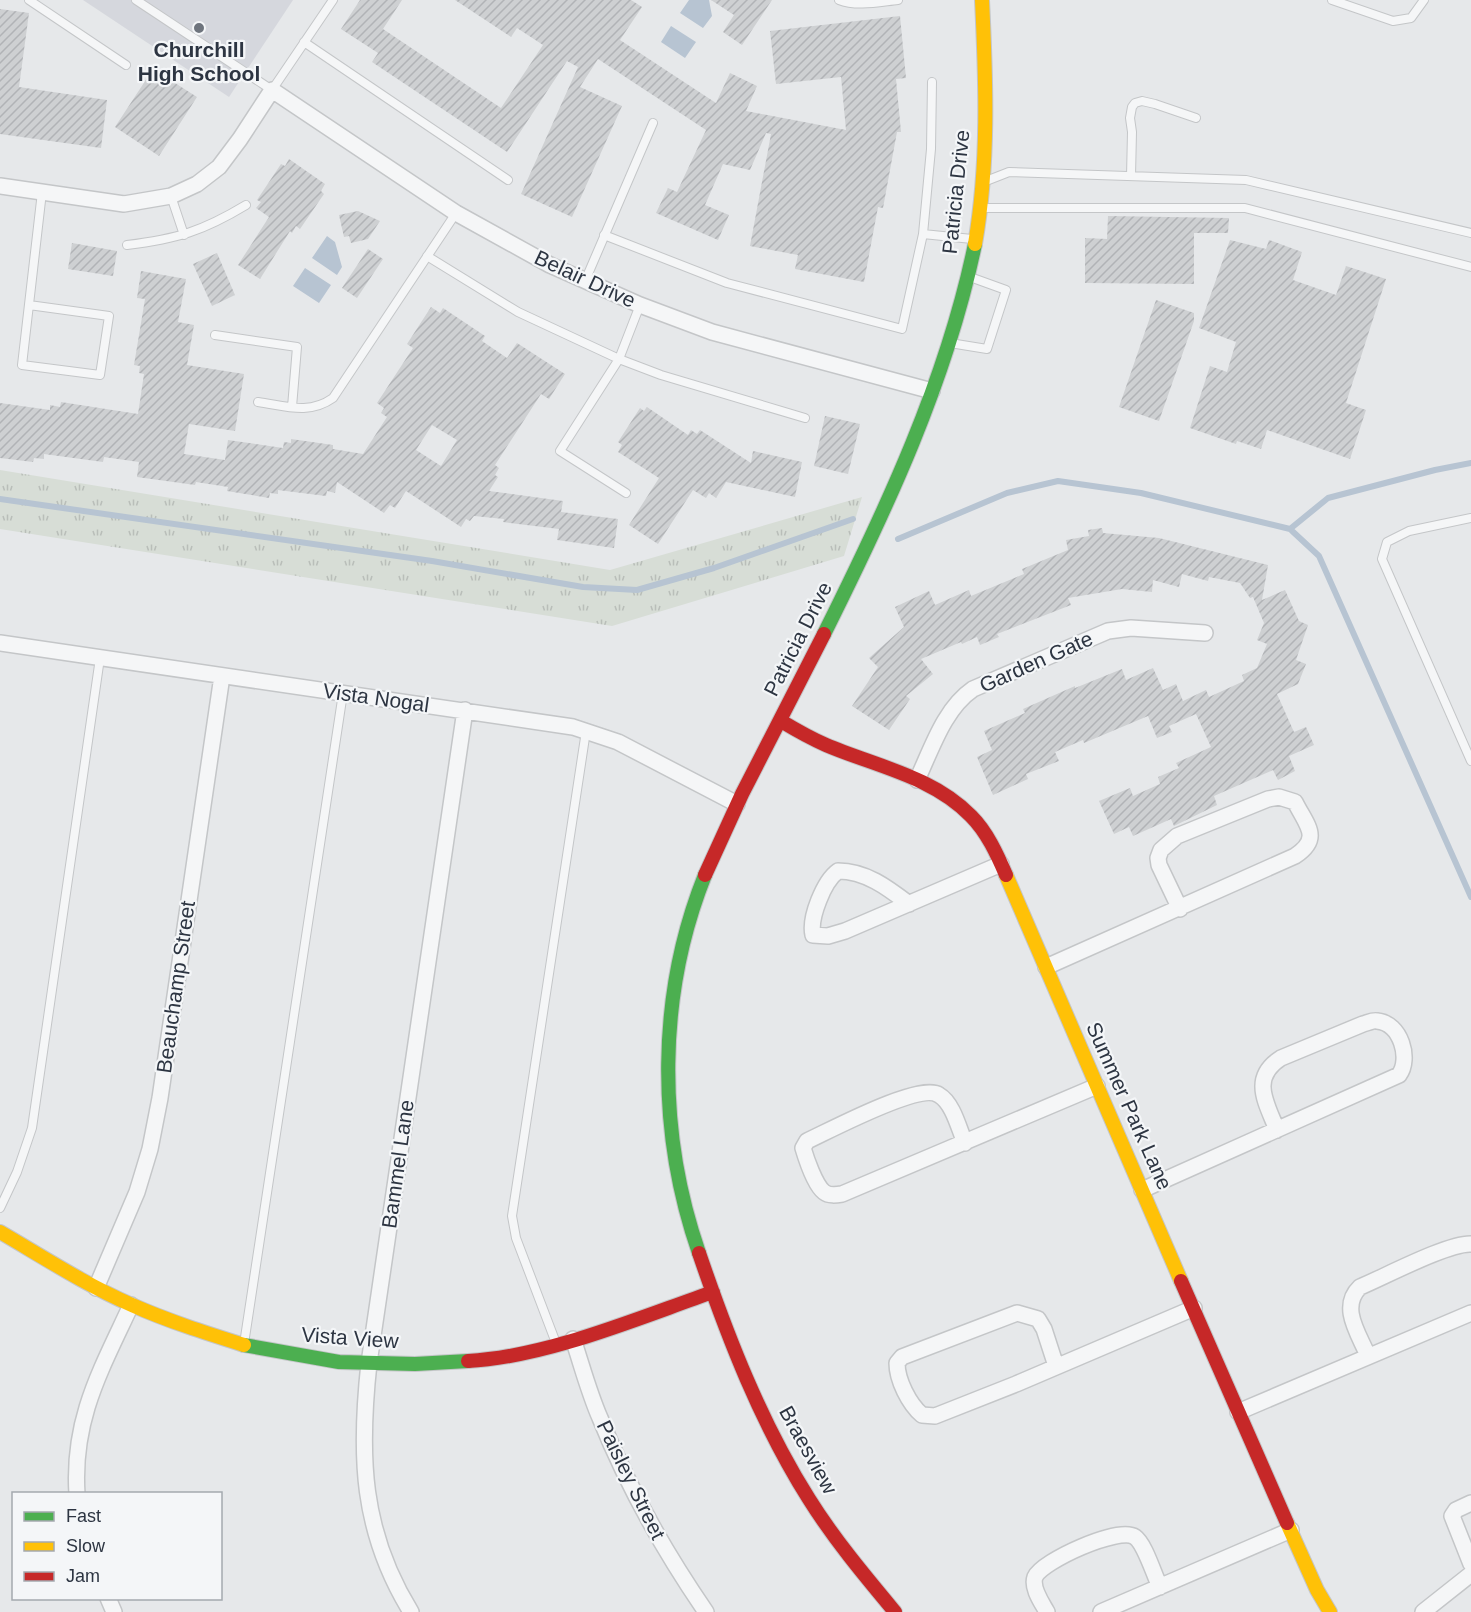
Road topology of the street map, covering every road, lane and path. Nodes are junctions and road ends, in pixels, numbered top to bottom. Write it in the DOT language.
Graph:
graph roads {
  1 [pos="29,0"];
  2 [pos="136,0"];
  3 [pos="333,0"];
  4 [pos="839,0"];
  5 [pos="898,0"];
  6 [pos="982,0"];
  7 [pos="1332,0"];
  8 [pos="1424,0"];
  9 [pos="304,42"];
  10 [pos="126,65"];
  11 [pos="932,82"];
  12 [pos="272,90"];
  13 [pos="1196,118"];
  14 [pos="653,123"];
  15 [pos="1131,176"];
  16 [pos="508,180"];
  17 [pos="982,183"];
  18 [pos="0,186"];
  19 [pos="42,192"];
  20 [pos="171,196"];
  21 [pos="246,205"];
  22 [pos="979,208"];
  23 [pos="456,213"];
  24 [pos="1471,233"];
  25 [pos="923,234"];
  26 [pos="184,235"];
  27 [pos="604,235"];
  28 [pos="975,240"];
  29 [pos="128,244"];
  30 [pos="427,256"];
  31 [pos="1471,267"];
  32 [pos="967,276"];
  33 [pos="585,281"];
  34 [pos="29,305"];
  35 [pos="640,305"];
  36 [pos="215,335"];
  37 [pos="948,343"];
  38 [pos="619,359"];
  39 [pos="932,391"];
  40 [pos="258,402"];
  41 [pos="292,407"];
  42 [pos="805,418"];
  43 [pos="626,492"];
  44 [pos="1471,518"];
  45 [pos="1205,633"];
  46 [pos="0,643"];
  47 [pos="100,658"];
  48 [pos="222,676"];
  49 [pos="343,693"];
  50 [pos="465,710"];
  51 [pos="781,721"];
  52 [pos="586,731"];
  53 [pos="1471,761"];
  54 [pos="917,780"];
  55 [pos="737,804"];
  56 [pos="1001,864"];
  57 [pos="909,904"];
  58 [pos="1180,909"];
  59 [pos="1046,967"];
  60 [pos="1097,1086"];
  61 [pos="1277,1130"];
  62 [pos="965,1143"];
  63 [pos="1142,1190"];
  64 [pos="0,1208"];
  65 [pos="0,1232"];
  66 [pos="1471,1244"];
  67 [pos="96,1288"];
  68 [pos="713,1292"];
  69 [pos="131,1305"];
  70 [pos="1194,1308"];
  71 [pos="1471,1313"];
  72 [pos="573,1339"];
  73 [pos="244,1345"];
  74 [pos="557,1345"];
  75 [pos="1368,1356"];
  76 [pos="369,1363"];
  77 [pos="1056,1366"];
  78 [pos="1238,1412"];
  79 [pos="77,1492"];
  80 [pos="1471,1503"];
  81 [pos="1291,1530"];
  82 [pos="1471,1564"];
  83 [pos="1471,1574"];
  84 [pos="1160,1587"];
  85 [pos="411,1612"];
  86 [pos="706,1612"];
  87 [pos="895,1612"];
  88 [pos="1047,1612"];
  89 [pos="1101,1612"];
  90 [pos="1330,1612"];
  91 [pos="1423,1612"];
  1 -- 10 [label="lane"];
  2 -- 12 [label="lane"];
  3 -- 9 [label="lane"];
  4 -- 5 [label="lane"];
  6 -- 17 [label="street, Patricia Drive"];
  7 -- 8 [label="lane"];
  9 -- 12 [label="lane"];
  9 -- 16 [label="lane"];
  11 -- 25 [label="lane"];
  12 -- 20 [label="street"];
  12 -- 23 [label="street, Belair Drive"];
  13 -- 15 [label="lane"];
  14 -- 27 [label="lane"];
  15 -- 17 [label="lane"];
  15 -- 24 [label="lane"];
  17 -- 22 [label="street, Patricia Drive"];
  18 -- 19 [label="street"];
  19 -- 20 [label="street"];
  19 -- 34 [label="lane"];
  20 -- 26 [label="lane"];
  21 -- 26 [label="lane"];
  22 -- 28 [label="street, Patricia Drive"];
  22 -- 31 [label="lane"];
  23 -- 30 [label="lane"];
  23 -- 33 [label="street, Belair Drive"];
  25 -- 27 [label="lane"];
  25 -- 28 [label="lane"];
  26 -- 29 [label="lane"];
  27 -- 33 [label="lane"];
  28 -- 32 [label="street, Patricia Drive"];
  30 -- 38 [label="lane"];
  30 -- 41 [label="lane"];
  32 -- 37 [label="street, Patricia Drive"];
  32 -- 37 [label="lane"];
  33 -- 35 [label="street, Belair Drive"];
  34 -- 34 [label="lane"];
  35 -- 38 [label="lane"];
  35 -- 39 [label="street, Belair Drive"];
  36 -- 41 [label="lane"];
  37 -- 39 [label="street, Patricia Drive"];
  38 -- 42 [label="lane"];
  38 -- 43 [label="lane"];
  39 -- 51 [label="street, Patricia Drive"];
  40 -- 41 [label="lane"];
  44 -- 53 [label="lane"];
  45 -- 54 [label="street, Garden Gate"];
  46 -- 47 [label="street, Vista Nogal"];
  47 -- 48 [label="street, Vista Nogal"];
  47 -- 64 [label="lane"];
  48 -- 49 [label="street, Vista Nogal"];
  48 -- 67 [label="street, Beauchamp Street"];
  49 -- 50 [label="street, Vista Nogal"];
  49 -- 73 [label="lane"];
  50 -- 52 [label="street, Vista Nogal"];
  50 -- 76 [label="street, Bammel Lane"];
  51 -- 54 [label="street, Summer Park Lane"];
  51 -- 55 [label="street, Patricia Drive"];
  52 -- 55 [label="street, Vista Nogal"];
  52 -- 74 [label="lane"];
  54 -- 56 [label="street, Summer Park Lane"];
  55 -- 68 [label="street, Patricia Drive"];
  56 -- 57 [label="street"];
  56 -- 59 [label="street, Summer Park Lane"];
  57 -- 57 [label="street"];
  58 -- 58 [label="street"];
  58 -- 59 [label="street"];
  59 -- 60 [label="street, Summer Park Lane"];
  60 -- 62 [label="street"];
  60 -- 63 [label="street, Summer Park Lane"];
  61 -- 61 [label="street"];
  61 -- 63 [label="street"];
  62 -- 62 [label="street"];
  63 -- 70 [label="street, Summer Park Lane"];
  65 -- 67 [label="street, Vista View"];
  66 -- 75 [label="street"];
  67 -- 69 [label="street, Vista View"];
  68 -- 72 [label="street, Vista View"];
  68 -- 87 [label="street, Braesview"];
  69 -- 73 [label="street, Vista View"];
  69 -- 79 [label="street"];
  70 -- 77 [label="street"];
  70 -- 78 [label="street, Summer Park Lane"];
  71 -- 75 [label="street"];
  72 -- 74 [label="street, Vista View"];
  72 -- 86 [label="street, Paisley Street"];
  73 -- 76 [label="street, Vista View"];
  74 -- 76 [label="street, Vista View"];
  75 -- 78 [label="street"];
  76 -- 85 [label="street, Bammel Lane"];
  77 -- 77 [label="street"];
  78 -- 81 [label="street, Summer Park Lane"];
  80 -- 82 [label="street"];
  81 -- 84 [label="street"];
  81 -- 90 [label="street, Summer Park Lane"];
  83 -- 91 [label="street"];
  84 -- 88 [label="street"];
  84 -- 89 [label="street"];
}
